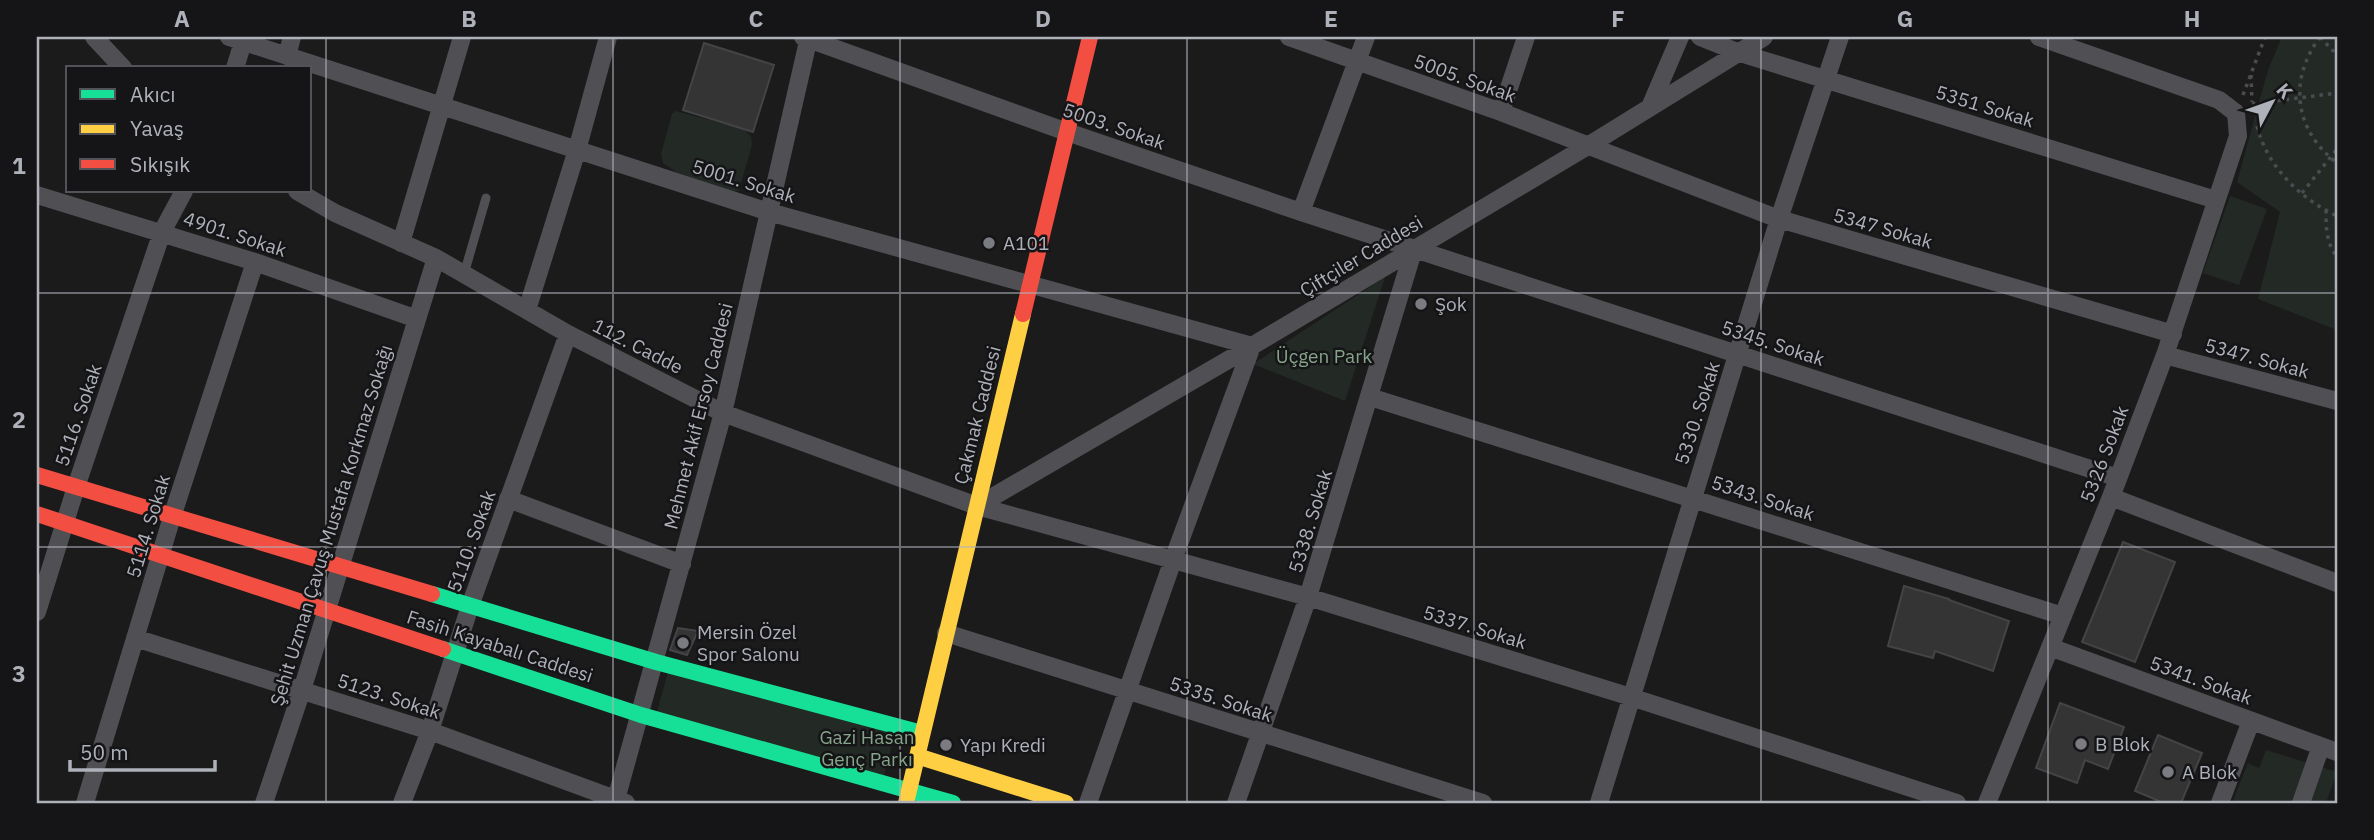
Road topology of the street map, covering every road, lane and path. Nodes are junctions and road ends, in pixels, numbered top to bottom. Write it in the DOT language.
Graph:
graph roads {
  1 [pos="94,37"];
  2 [pos="292,37"];
  3 [pos="462,37"];
  4 [pos="608,37"];
  5 [pos="1090,37"];
  6 [pos="1289,37"];
  7 [pos="1366,37"];
  8 [pos="1526,37"];
  9 [pos="1680,37"];
  10 [pos="1700,37"];
  11 [pos="1765,37"];
  12 [pos="1840,37"];
  13 [pos="2039,37"];
  14 [pos="2264,37"];
  15 [pos="2320,37"];
  16 [pos="807,38"];
  17 [pos="236,39"];
  18 [pos="1740,53"];
  19 [pos="286,55"];
  20 [pos="2337,55"];
  21 [pos="1358,61"];
  22 [pos="121,66"];
  23 [pos="235,66"];
  24 [pos="2251,75"];
  25 [pos="1827,78"];
  26 [pos="2337,93"];
  27 [pos="2299,99"];
  28 [pos="2252,104"];
  29 [pos="441,106"];
  30 [pos="1650,107"];
  31 [pos="1501,112"];
  32 [pos="2245,113"];
  33 [pos="2256,123"];
  34 [pos="1067,132"];
  35 [pos="1587,147"];
  36 [pos="577,149"];
  37 [pos="2337,149"];
  38 [pos="2331,158"];
  39 [pos="2337,163"];
  40 [pos="183,192"];
  41 [pos="299,192"];
  42 [pos="2301,193"];
  43 [pos="37,195"];
  44 [pos="486,198"];
  45 [pos="2216,200"];
  46 [pos="2326,210"];
  47 [pos="769,212"];
  48 [pos="1301,212"];
  49 [pos="2337,216"];
  50 [pos="1779,219"];
  51 [pos="162,232"];
  52 [pos="401,243"];
  53 [pos="1414,248"];
  54 [pos="2337,257"];
  55 [pos="436,258"];
  56 [pos="254,262"];
  57 [pos="464,275"];
  58 [pos="1030,286"];
  59 [pos="527,310"];
  60 [pos="417,319"];
  61 [pos="568,334"];
  62 [pos="2173,334"];
  63 [pos="1252,346"];
  64 [pos="1738,353"];
  65 [pos="2165,355"];
  66 [pos="1370,397"];
  67 [pos="2337,401"];
  68 [pos="723,413"];
  69 [pos="37,475"];
  70 [pos="2118,478"];
  71 [pos="76,487"];
  72 [pos="2111,497"];
  73 [pos="1692,498"];
  74 [pos="508,499"];
  75 [pos="976,506"];
  76 [pos="37,514"];
  77 [pos="172,517"];
  78 [pos="64,524"];
  79 [pos="160,555"];
  80 [pos="1173,560"];
  81 [pos="682,564"];
  82 [pos="339,567"];
  83 [pos="2337,583"];
  84 [pos="1308,597"];
  85 [pos="470,606"];
  86 [pos="326,610"];
  87 [pos="37,612"];
  88 [pos="2063,616"];
  89 [pos="946,633"];
  90 [pos="135,638"];
  91 [pos="2050,647"];
  92 [pos="455,653"];
  93 [pos="656,662"];
  94 [pos="302,690"];
  95 [pos="1127,691"];
  96 [pos="1631,696"];
  97 [pos="641,715"];
  98 [pos="2251,721"];
  99 [pos="430,731"];
  100 [pos="922,733"];
  101 [pos="1260,734"];
  102 [pos="2329,749"];
  103 [pos="917,756"];
  104 [pos="908,796"];
  105 [pos="620,802"];
  106 [pos="85,803"];
  107 [pos="264,803"];
  108 [pos="402,803"];
  109 [pos="953,803"];
  110 [pos="1066,803"];
  111 [pos="1088,803"];
  112 [pos="1236,803"];
  113 [pos="1483,803"];
  114 [pos="1599,803"];
  115 [pos="1956,803"];
  116 [pos="1987,803"];
  117 [pos="2220,803"];
  118 [pos="2301,803"];
  1 -- 22 [label="street"];
  2 -- 19 [label="street"];
  3 -- 29 [label="street"];
  4 -- 36 [label="street"];
  5 -- 34 [label="street, Çakmak Caddesi"];
  6 -- 21 [label="street, 5005. Sokak"];
  7 -- 21 [label="street"];
  8 -- 31 [label="street"];
  9 -- 30 [label="street"];
  10 -- 18 [label="street, 5351 Sokak"];
  11 -- 18 [label="street, Çiftçiler Caddesi"];
  12 -- 25 [label="street, 5330. Sokak"];
  13 -- 32 [label="street"];
  14 -- 24 [label="path"];
  15 -- 20 [label="path"];
  15 -- 27 [label="path"];
  16 -- 34 [label="street, 5003. Sokak"];
  16 -- 47 [label="street, Mehmet Akif Ersoy Caddesi"];
  17 -- 19 [label="street, 5001. Sokak"];
  17 -- 23 [label="street"];
  18 -- 25 [label="street, 5351 Sokak"];
  18 -- 30 [label="street, Çiftçiler Caddesi"];
  19 -- 29 [label="street, 5001. Sokak"];
  21 -- 31 [label="street, 5005. Sokak"];
  21 -- 48 [label="street"];
  24 -- 28 [label="path"];
  24 -- 32 [label="path"];
  25 -- 45 [label="street, 5351 Sokak"];
  25 -- 50 [label="street, 5330. Sokak"];
  26 -- 27 [label="path"];
  27 -- 28 [label="path"];
  27 -- 38 [label="path"];
  28 -- 32 [label="path"];
  29 -- 36 [label="street, 5001. Sokak"];
  29 -- 52 [label="street"];
  30 -- 35 [label="street, Çiftçiler Caddesi"];
  31 -- 35 [label="street, 5005. Sokak"];
  32 -- 45 [label="street, 5326 Sokak"];
  33 -- 42 [label="path"];
  34 -- 48 [label="street, 5003. Sokak"];
  34 -- 58 [label="street, Çakmak Caddesi"];
  35 -- 50 [label="street, 5347 Sokak"];
  35 -- 53 [label="street, Çiftçiler Caddesi"];
  36 -- 47 [label="street, 5001. Sokak"];
  36 -- 59 [label="street"];
  37 -- 38 [label="path"];
  38 -- 39 [label="path"];
  38 -- 42 [label="path"];
  40 -- 51 [label="street, 5116. Sokak"];
  41 -- 52 [label="street, 112. Cadde"];
  42 -- 46 [label="path"];
  43 -- 51 [label="street, 4901. Sokak"];
  44 -- 57 [label="lane"];
  45 -- 62 [label="street, 5326 Sokak"];
  46 -- 49 [label="path"];
  46 -- 54 [label="path"];
  47 -- 58 [label="street, 5001. Sokak"];
  47 -- 68 [label="street, Mehmet Akif Ersoy Caddesi"];
  48 -- 53 [label="street, 5003. Sokak"];
  50 -- 62 [label="street, 5347 Sokak"];
  50 -- 64 [label="street, 5330. Sokak"];
  51 -- 56 [label="street, 4901. Sokak"];
  51 -- 71 [label="street, 5116. Sokak"];
  52 -- 55 [label="street, 112. Cadde"];
  53 -- 63 [label="street, Çiftçiler Caddesi"];
  53 -- 64 [label="street, 5345. Sokak"];
  53 -- 66 [label="street, 5338. Sokak"];
  55 -- 57 [label="street, 112. Cadde"];
  55 -- 60 [label="street, Şehit Uzman Çavuş Mustafa Korkmaz Sokağı"];
  56 -- 60 [label="street, 4901. Sokak"];
  56 -- 77 [label="street, 5114. Sokak"];
  57 -- 59 [label="street, 112. Cadde"];
  58 -- 63 [label="street, 5001. Sokak"];
  58 -- 75 [label="street, Çakmak Caddesi"];
  59 -- 61 [label="street, 112. Cadde"];
  60 -- 82 [label="street, Şehit Uzman Çavuş Mustafa Korkmaz Sokağı"];
  61 -- 68 [label="street, 112. Cadde"];
  61 -- 74 [label="street, 5110. Sokak"];
  62 -- 65 [label="street, 5326 Sokak"];
  63 -- 75 [label="street, Çiftçiler Caddesi"];
  63 -- 80 [label="street"];
  64 -- 70 [label="street, 5345. Sokak"];
  64 -- 73 [label="street, 5330. Sokak"];
  65 -- 67 [label="street, 5347. Sokak"];
  65 -- 70 [label="street, 5326 Sokak"];
  66 -- 73 [label="street, 5343. Sokak"];
  66 -- 84 [label="street, 5338. Sokak"];
  68 -- 75 [label="street, 112. Cadde"];
  68 -- 81 [label="street, Mehmet Akif Ersoy Caddesi"];
  69 -- 71 [label="street, Fasih Kayabalı Caddesi"];
  70 -- 72 [label="street, 5326 Sokak"];
  71 -- 77 [label="street, Fasih Kayabalı Caddesi"];
  71 -- 78 [label="street, 5116. Sokak"];
  72 -- 83 [label="street"];
  72 -- 88 [label="street, 5326 Sokak"];
  73 -- 88 [label="street, 5343. Sokak"];
  73 -- 96 [label="street, 5330. Sokak"];
  74 -- 81 [label="street"];
  74 -- 85 [label="street, 5110. Sokak"];
  75 -- 80 [label="street, 5337. Sokak"];
  75 -- 89 [label="street, Çakmak Caddesi"];
  76 -- 78 [label="street, Fasih Kayabalı Caddesi"];
  77 -- 79 [label="street, 5114. Sokak"];
  77 -- 82 [label="street, Fasih Kayabalı Caddesi"];
  78 -- 79 [label="street, Fasih Kayabalı Caddesi"];
  78 -- 87 [label="street, 5116. Sokak"];
  79 -- 86 [label="street, Fasih Kayabalı Caddesi"];
  79 -- 90 [label="street, 5114. Sokak"];
  80 -- 84 [label="street, 5337. Sokak"];
  80 -- 95 [label="street"];
  81 -- 93 [label="street, Mehmet Akif Ersoy Caddesi"];
  82 -- 85 [label="street, Fasih Kayabalı Caddesi"];
  82 -- 86 [label="street, Şehit Uzman Çavuş Mustafa Korkmaz Sokağı"];
  84 -- 96 [label="street, 5337. Sokak"];
  84 -- 101 [label="street, 5338. Sokak"];
  85 -- 92 [label="street, 5110. Sokak"];
  85 -- 93 [label="street, Fasih Kayabalı Caddesi"];
  86 -- 92 [label="street, Fasih Kayabalı Caddesi"];
  86 -- 94 [label="street, Şehit Uzman Çavuş Mustafa Korkmaz Sokağı"];
  88 -- 91 [label="street, 5326 Sokak"];
  89 -- 95 [label="street, 5335. Sokak"];
  89 -- 100 [label="street, Çakmak Caddesi"];
  90 -- 94 [label="street, 5123. Sokak"];
  90 -- 106 [label="street, 5114. Sokak"];
  91 -- 98 [label="street, 5341. Sokak"];
  91 -- 116 [label="street, 5326 Sokak"];
  92 -- 97 [label="street, Fasih Kayabalı Caddesi"];
  92 -- 99 [label="street, 5110. Sokak"];
  93 -- 97 [label="street, Mehmet Akif Ersoy Caddesi"];
  93 -- 100 [label="street, Fasih Kayabalı Caddesi"];
  94 -- 99 [label="street, 5123. Sokak"];
  94 -- 107 [label="street, Şehit Uzman Çavuş Mustafa Korkmaz Sokağı"];
  95 -- 101 [label="street, 5335. Sokak"];
  95 -- 111 [label="street"];
  96 -- 114 [label="street, 5330. Sokak"];
  96 -- 115 [label="street, 5337. Sokak"];
  97 -- 104 [label="street, Fasih Kayabalı Caddesi"];
  97 -- 105 [label="street, Mehmet Akif Ersoy Caddesi"];
  98 -- 102 [label="street, 5341. Sokak"];
  98 -- 117 [label="street"];
  99 -- 105 [label="street, 5123. Sokak"];
  99 -- 108 [label="street, 5110. Sokak"];
  100 -- 103 [label="street, Çakmak Caddesi"];
  101 -- 112 [label="street, 5338. Sokak"];
  101 -- 113 [label="street, 5335. Sokak"];
  102 -- 118 [label="street"];
  103 -- 104 [label="street, Çakmak Caddesi"];
  103 -- 110 [label="street"];
  104 -- 109 [label="street, Fasih Kayabalı Caddesi"];
}
